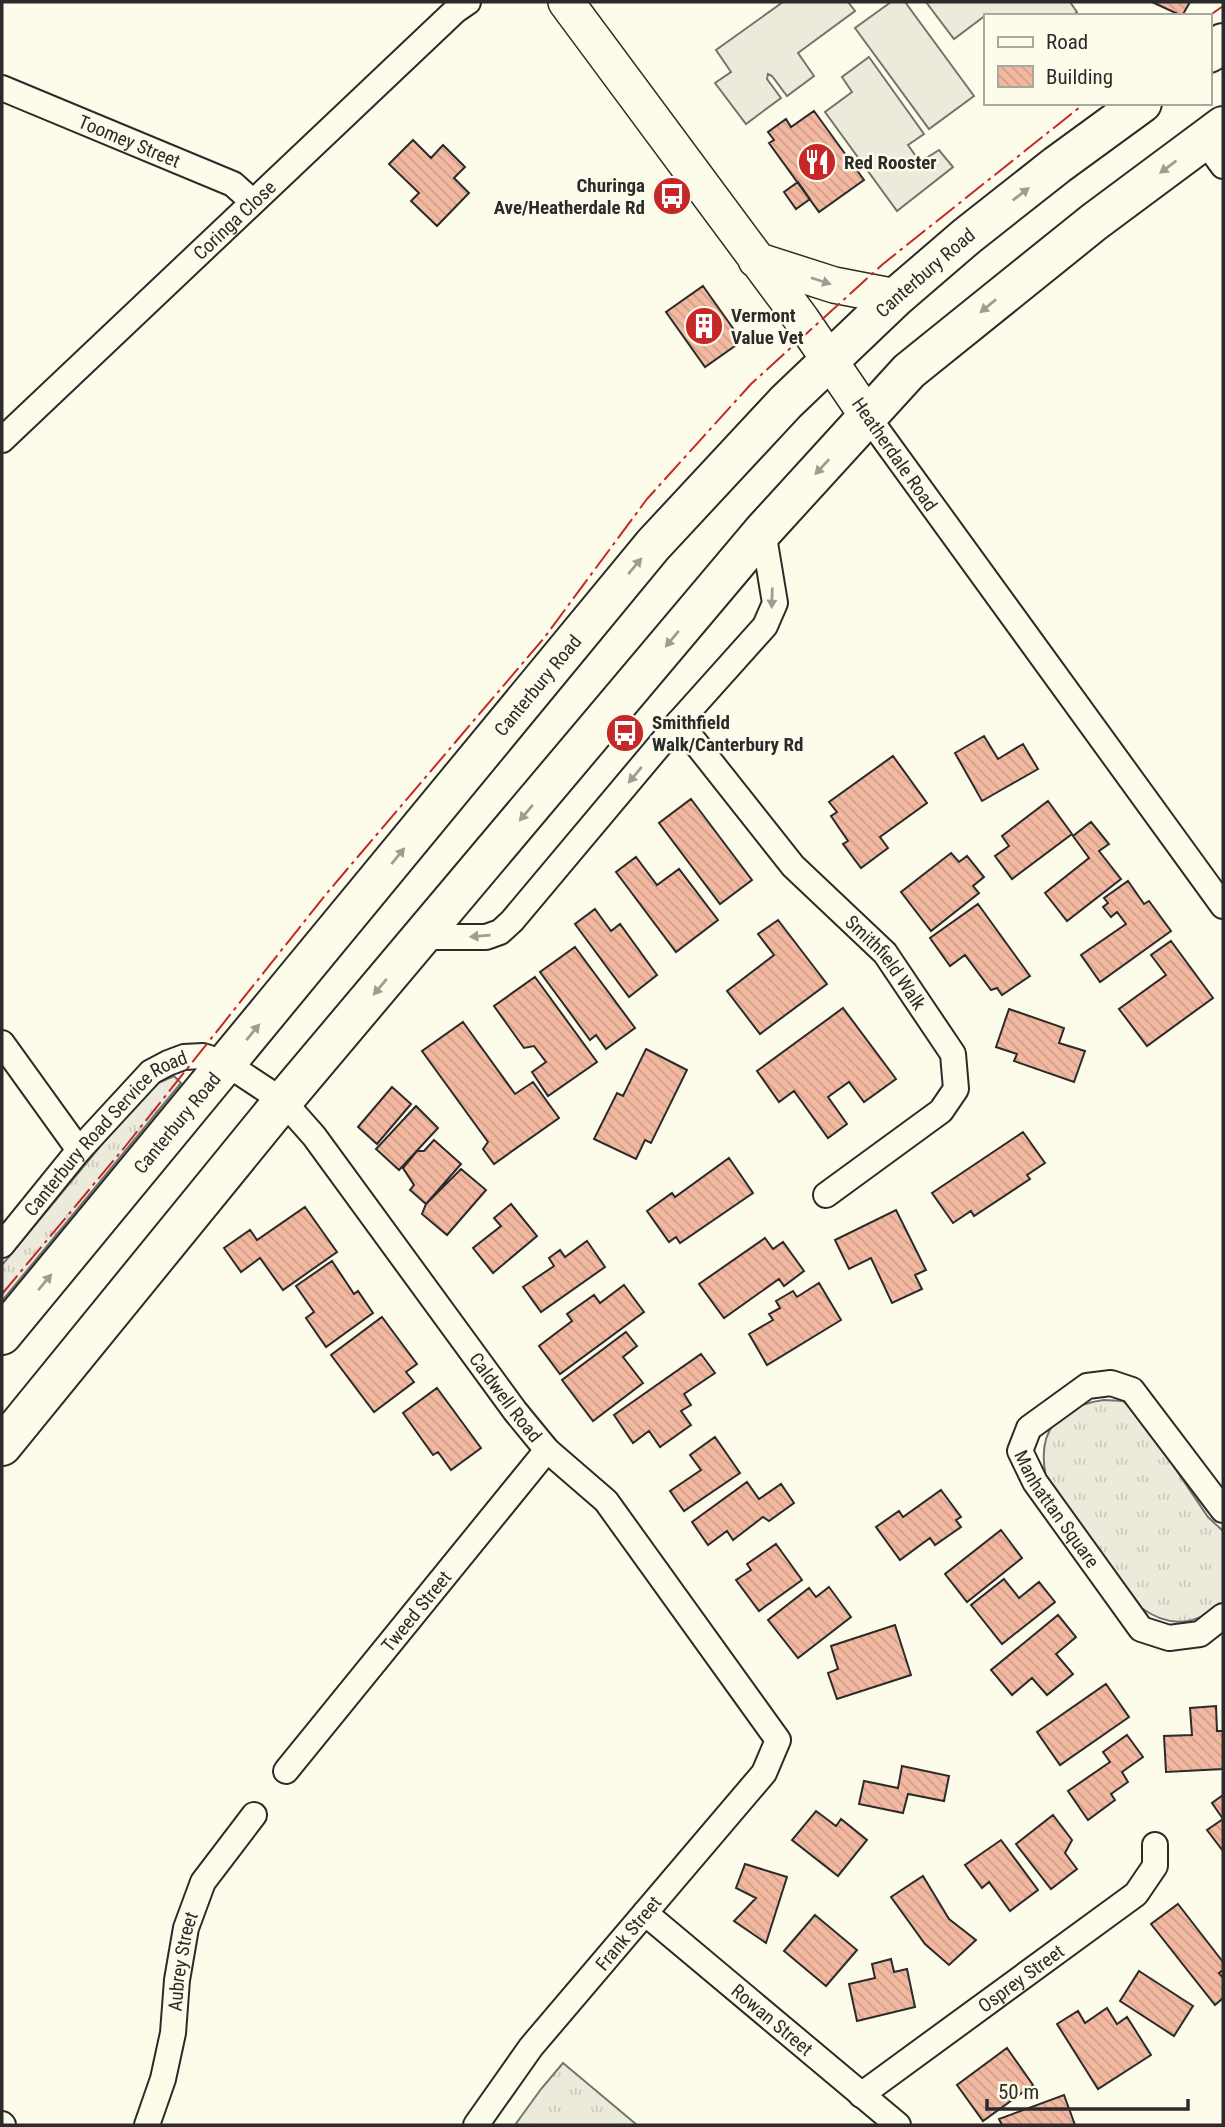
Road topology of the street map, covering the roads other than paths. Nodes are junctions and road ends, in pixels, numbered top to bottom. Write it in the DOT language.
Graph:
graph roads {
  1 [pos="468,2"];
  2 [pos="566,2"];
  3 [pos="2,88"];
  4 [pos="1139,105"];
  5 [pos="1217,144"];
  6 [pos="253,201"];
  7 [pos="756,260"];
  8 [pos="895,297"];
  9 [pos="829,360"];
  10 [pos="868,417"];
  11 [pos="2,440"];
  12 [pos="763,531"];
  13 [pos="679,722"];
  14 [pos="1223,906"];
  15 [pos="422,937"];
  16 [pos="2,1043"];
  17 [pos="227,1064"];
  18 [pos="283,1101"];
  19 [pos="79,1150"];
  20 [pos="826,1195"];
  21 [pos="2,1245"];
  22 [pos="2,1335"];
  23 [pos="2,1446"];
  24 [pos="547,1450"];
  25 [pos="1223,1510"];
  26 [pos="1223,1616"];
  27 [pos="778,1740"];
  28 [pos="286,1770"];
  29 [pos="254,1815"];
  30 [pos="1155,1845"];
  31 [pos="645,1913"];
  32 [pos="861,2095"];
  33 [pos="147,2125"];
  34 [pos="476,2125"];
  35 [pos="898,2125"];
  1 -- 6 [label="street, Coringa Close"];
  2 -- 7 [label="main road, Heatherdale Road"];
  3 -- 6 [label="street, Toomey Street"];
  8 -- 4 [label="main road, Canterbury Road, one-way"];
  5 -- 10 [label="main road, one-way"];
  6 -- 11 [label="street, Coringa Close"];
  7 -- 8 [label="main road, one-way"];
  7 -- 9 [label="main road, Heatherdale Road"];
  8 -- 9 [label="main road, Canterbury Road"];
  9 -- 10 [label="main road, Heatherdale Road"];
  17 -- 9 [label="main road, Canterbury Road, one-way"];
  10 -- 12 [label="main road, one-way"];
  10 -- 14 [label="street, Heatherdale Road"];
  12 -- 13 [label="street, one-way"];
  12 -- 15 [label="main road, one-way"];
  13 -- 15 [label="street, one-way"];
  13 -- 20 [label="street, Smithfield Walk"];
  15 -- 18 [label="main road, one-way"];
  16 -- 19 [label="street"];
  17 -- 18 [label="street, Caldwell Road"];
  17 -- 19 [label="street, Canterbury Road Service Road"];
  22 -- 17 [label="main road, Canterbury Road, one-way"];
  18 -- 23 [label="main road"];
  18 -- 24 [label="street, Caldwell Road"];
  19 -- 21 [label="street, Canterbury Road Service Road"];
  24 -- 27 [label="street, Caldwell Road"];
  24 -- 28 [label="street, Tweed Street"];
  25 -- 26 [label="street, Manhattan Square"];
  27 -- 31 [label="street, Frank Street"];
  29 -- 33 [label="street, Aubrey Street"];
  30 -- 32 [label="street, Osprey Street"];
  31 -- 32 [label="street, Rowan Street"];
  31 -- 34 [label="street, Frank Street"];
  32 -- 35 [label="street, Rowan Street"];
}
